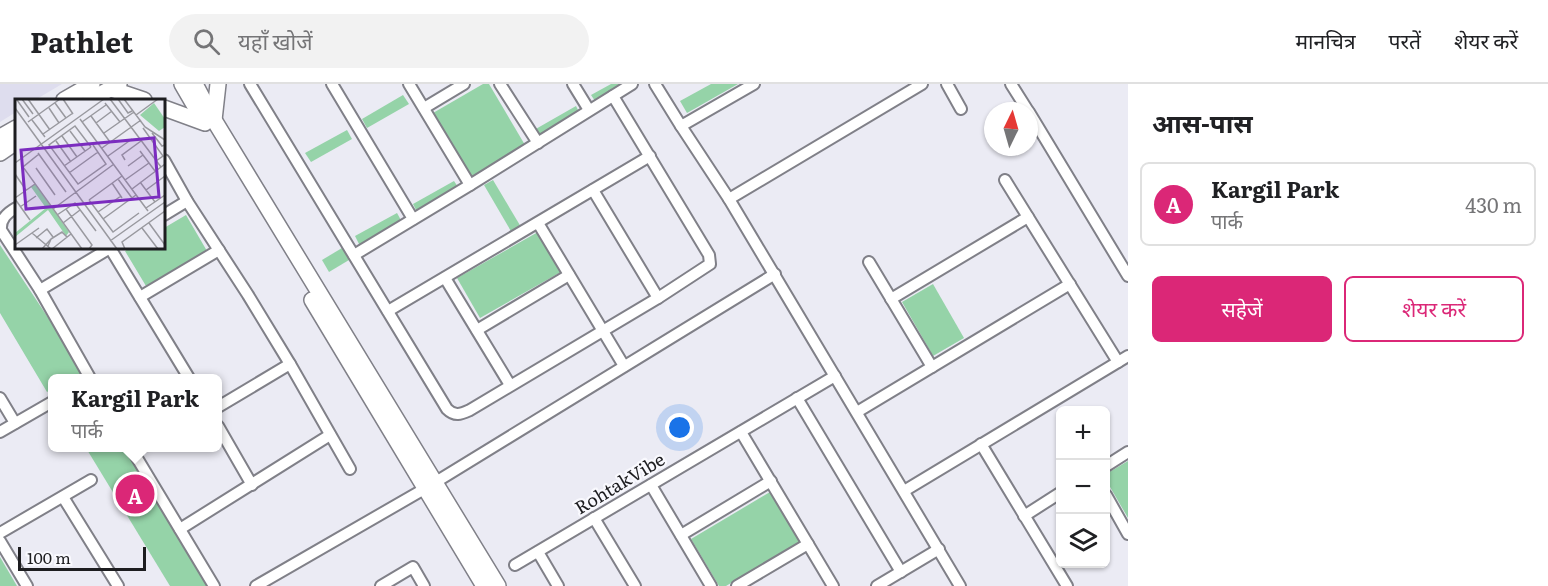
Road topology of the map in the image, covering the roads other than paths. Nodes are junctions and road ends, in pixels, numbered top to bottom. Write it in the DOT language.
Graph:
graph roads {
  1 [pos="92,84"];
  2 [pos="182,84"];
  3 [pos="195,84"];
  4 [pos="218,84"];
  5 [pos="250,84"];
  6 [pos="332,84"];
  7 [pos="409,84"];
  8 [pos="464,84"];
  9 [pos="500,84"];
  10 [pos="573,84"];
  11 [pos="632,84"];
  12 [pos="655,84"];
  13 [pos="754,84"];
  14 [pos="922,84"];
  15 [pos="947,84"];
  16 [pos="1012,84"];
  17 [pos="121,92"];
  18 [pos="613,96"];
  19 [pos="66,99"];
  20 [pos="94,99"];
  21 [pos="141,99"];
  22 [pos="1023,102"];
  23 [pos="165,108"];
  24 [pos="424,108"];
  25 [pos="961,109"];
  26 [pos="589,110"];
  27 [pos="210,121"];
  28 [pos="681,126"];
  29 [pos="1038,127"];
  30 [pos="15,129"];
  31 [pos="0,137"];
  32 [pos="15,143"];
  33 [pos="538,143"];
  34 [pos="0,153"];
  35 [pos="650,156"];
  36 [pos="165,162"];
  37 [pos="1005,180"];
  38 [pos="470,185"];
  39 [pos="593,190"];
  40 [pos="729,199"];
  41 [pos="187,201"];
  42 [pos="15,209"];
  43 [pos="165,214"];
  44 [pos="1028,217"];
  45 [pos="413,219"];
  46 [pos="538,223"];
  47 [pos="108,249"];
  48 [pos="111,249"];
  49 [pos="219,250"];
  50 [pos="354,255"];
  51 [pos="869,262"];
  52 [pos="774,274"];
  53 [pos="569,275"];
  54 [pos="1128,276"];
  55 [pos="445,278"];
  56 [pos="1070,284"];
  57 [pos="40,290"];
  58 [pos="140,297"];
  59 [pos="658,298"];
  60 [pos="891,299"];
  61 [pos="388,311"];
  62 [pos="477,330"];
  63 [pos="602,331"];
  64 [pos="1128,356"];
  65 [pos="1118,362"];
  66 [pos="290,364"];
  67 [pos="624,366"];
  68 [pos="932,367"];
  69 [pos="88,374"];
  70 [pos="187,374"];
  71 [pos="835,376"];
  72 [pos="510,385"];
  73 [pos="0,398"];
  74 [pos="797,398"];
  75 [pos="48,404"];
  76 [pos="222,405"];
  77 [pos="857,412"];
  78 [pos="15,423"];
  79 [pos="0,432"];
  80 [pos="741,432"];
  81 [pos="222,433"];
  82 [pos="330,435"];
  83 [pos="981,444"];
  84 [pos="134,452"];
  85 [pos="1128,452"];
  86 [pos="1110,463"];
  87 [pos="350,469"];
  88 [pos="91,480"];
  89 [pos="771,481"];
  90 [pos="252,485"];
  91 [pos="430,485"];
  92 [pos="651,485"];
  93 [pos="904,490"];
  94 [pos="1056,496"];
  95 [pos="63,497"];
  96 [pos="1110,502"];
  97 [pos="1024,516"];
  98 [pos="594,518"];
  99 [pos="180,529"];
  100 [pos="0,533"];
  101 [pos="1128,534"];
  102 [pos="681,535"];
  103 [pos="0,541"];
  104 [pos="808,544"];
  105 [pos="939,549"];
  106 [pos="538,552"];
  107 [pos="515,566"];
  108 [pos="901,572"];
  109 [pos="27,586"];
  110 [pos="118,586"];
  111 [pos="214,586"];
  112 [pos="256,586"];
  113 [pos="381,586"];
  114 [pos="424,586"];
  115 [pos="484,586"];
  116 [pos="498,586"];
  117 [pos="558,586"];
  118 [pos="635,586"];
  119 [pos="711,586"];
  120 [pos="737,586"];
  121 [pos="833,586"];
  122 [pos="878,586"];
  123 [pos="960,586"];
  124 [pos="1067,586"];
  1 -- 19 [label="main road"];
  2 -- 27 [label="main road"];
  3 -- 27 [label="main road"];
  4 -- 27 [label="main road"];
  5 -- 50 [label="street"];
  6 -- 45 [label="street"];
  7 -- 24 [label="street"];
  8 -- 24 [label="street"];
  9 -- 33 [label="street"];
  10 -- 26 [label="street"];
  11 -- 18 [label="street"];
  12 -- 28 [label="street"];
  13 -- 28 [label="street"];
  14 -- 40 [label="street"];
  15 -- 25 [label="street"];
  16 -- 22 [label="street"];
  17 -- 20 [label="main road"];
  17 -- 21 [label="main road"];
  18 -- 26 [label="street"];
  18 -- 35 [label="street"];
  23 -- 27 [label="main road"];
  24 -- 38 [label="street"];
  26 -- 33 [label="street"];
  27 -- 91 [label="main road"];
  28 -- 40 [label="street"];
  29 -- 54 [label="street"];
  30 -- 31 [label="main road"];
  32 -- 34 [label="main road"];
  33 -- 38 [label="street"];
  35 -- 39 [label="street"];
  35 -- 59 [label="street"];
  36 -- 41 [label="street"];
  37 -- 44 [label="street"];
  38 -- 45 [label="street"];
  39 -- 46 [label="street"];
  39 -- 59 [label="street"];
  40 -- 52 [label="street"];
  41 -- 43 [label="street"];
  41 -- 49 [label="street"];
  42 -- 57 [label="street"];
  44 -- 56 [label="street"];
  44 -- 60 [label="street"];
  45 -- 50 [label="street"];
  46 -- 53 [label="street"];
  46 -- 55 [label="street"];
  47 -- 57 [label="street"];
  48 -- 58 [label="street"];
  49 -- 58 [label="street"];
  49 -- 66 [label="street"];
  50 -- 61 [label="street"];
  51 -- 60 [label="street"];
  52 -- 67 [label="street"];
  52 -- 71 [label="street"];
  53 -- 62 [label="street"];
  53 -- 63 [label="street"];
  55 -- 61 [label="street"];
  55 -- 62 [label="street"];
  56 -- 65 [label="street"];
  56 -- 68 [label="street"];
  57 -- 69 [label="street"];
  58 -- 70 [label="street"];
  59 -- 63 [label="street"];
  60 -- 68 [label="street"];
  61 -- 72 [label="street"];
  62 -- 72 [label="street"];
  63 -- 67 [label="street"];
  63 -- 72 [label="street"];
  64 -- 65 [label="street"];
  65 -- 83 [label="street"];
  66 -- 76 [label="street"];
  66 -- 82 [label="street"];
  67 -- 91 [label="street"];
  68 -- 77 [label="street"];
  71 -- 74 [label="street, RohtakVibe"];
  71 -- 77 [label="street"];
  73 -- 78 [label="street"];
  74 -- 80 [label="street, RohtakVibe"];
  74 -- 108 [label="street"];
  75 -- 78 [label="street"];
  77 -- 93 [label="street"];
  78 -- 79 [label="street"];
  80 -- 89 [label="street"];
  80 -- 92 [label="street, RohtakVibe"];
  81 -- 90 [label="street"];
  82 -- 87 [label="street"];
  82 -- 90 [label="street"];
  83 -- 93 [label="street"];
  83 -- 97 [label="street"];
  84 -- 99 [label="street"];
  85 -- 86 [label="street"];
  88 -- 95 [label="street"];
  89 -- 102 [label="street"];
  89 -- 104 [label="street"];
  90 -- 99 [label="street"];
  91 -- 112 [label="street"];
  91 -- 115 [label="main road"];
  91 -- 116 [label="main road"];
  92 -- 98 [label="street, RohtakVibe"];
  92 -- 102 [label="street"];
  93 -- 105 [label="street"];
  94 -- 97 [label="street"];
  95 -- 100 [label="street"];
  95 -- 110 [label="street"];
  96 -- 101 [label="street"];
  97 -- 124 [label="street"];
  98 -- 106 [label="street, RohtakVibe"];
  98 -- 118 [label="street"];
  99 -- 111 [label="street"];
  102 -- 119 [label="street"];
  103 -- 109 [label="street"];
  104 -- 120 [label="street"];
  104 -- 121 [label="street"];
  105 -- 108 [label="street"];
  105 -- 123 [label="street"];
  106 -- 107 [label="street, RohtakVibe"];
  106 -- 117 [label="street"];
  108 -- 122 [label="street"];
  113 -- 114 [label="street"];
}
